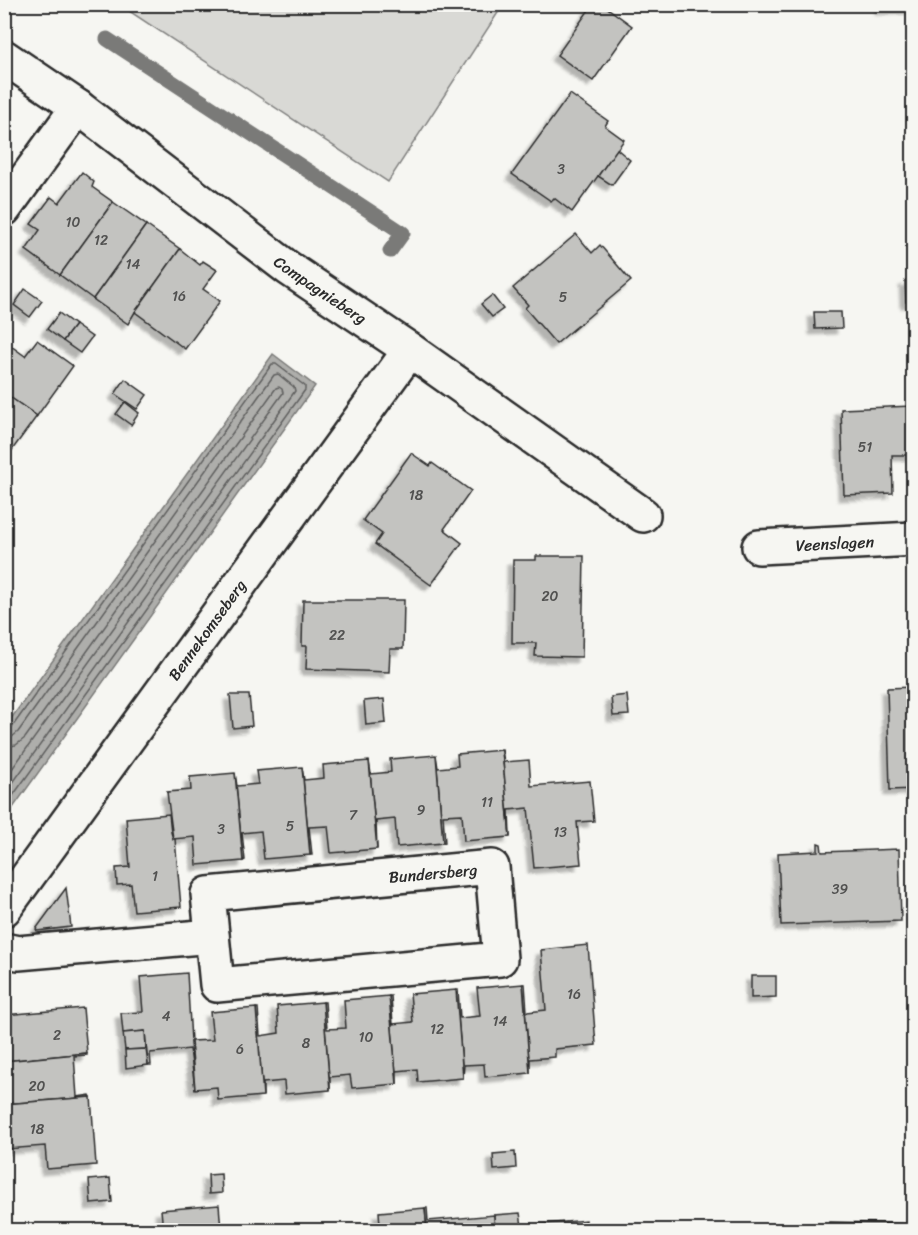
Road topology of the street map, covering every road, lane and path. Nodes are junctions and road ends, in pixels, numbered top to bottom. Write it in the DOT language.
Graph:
graph roads {
  1 [pos="4,57"];
  2 [pos="78,107"];
  3 [pos="4,208"];
  4 [pos="410,350"];
  5 [pos="643,515"];
  6 [pos="914,539"];
  7 [pos="759,547"];
  8 [pos="4,909"];
  9 [pos="212,936"];
  10 [pos="4,951"];
  1 -- 2 [label="street, Compagnieberg"];
  2 -- 3 [label="street"];
  2 -- 4 [label="street, Compagnieberg"];
  4 -- 5 [label="street, Compagnieberg"];
  4 -- 8 [label="street, Bennekomseberg"];
  6 -- 7 [label="street, Veenslagen"];
  9 -- 9 [label="street, Bundersberg"];
  9 -- 10 [label="street"];
}
